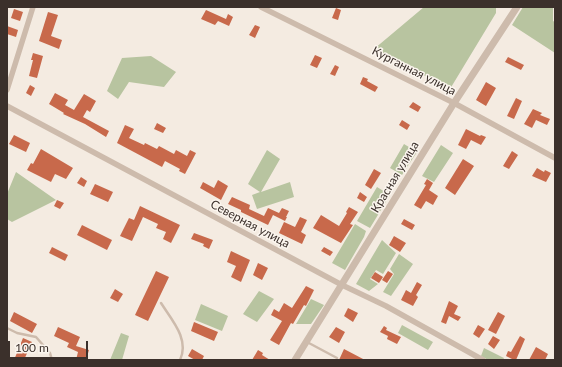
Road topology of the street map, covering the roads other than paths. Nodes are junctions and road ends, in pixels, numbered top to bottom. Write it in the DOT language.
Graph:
graph roads {
  1 [pos="33,7"];
  2 [pos="261,7"];
  3 [pos="517,7"];
  4 [pos="7,90"];
  5 [pos="454,103"];
  6 [pos="7,106"];
  7 [pos="555,158"];
  8 [pos="342,285"];
  9 [pos="161,303"];
  10 [pos="7,328"];
  11 [pos="307,341"];
  12 [pos="337,358"];
  13 [pos="52,360"];
  14 [pos="180,360"];
  15 [pos="295,360"];
  16 [pos="483,360"];
  1 -- 4 [label="street"];
  2 -- 5 [label="street, Курганная улица"];
  3 -- 5 [label="street, Красная улица"];
  5 -- 7 [label="street, Курганная улица"];
  5 -- 8 [label="street, Красная улица"];
  6 -- 8 [label="street, Северная улица"];
  8 -- 11 [label="street, Красная улица"];
  8 -- 16 [label="street, Северная улица"];
  9 -- 14 [label="lane"];
  10 -- 13 [label="lane"];
  11 -- 12 [label="lane"];
  11 -- 15 [label="street, Красная улица"];
}
